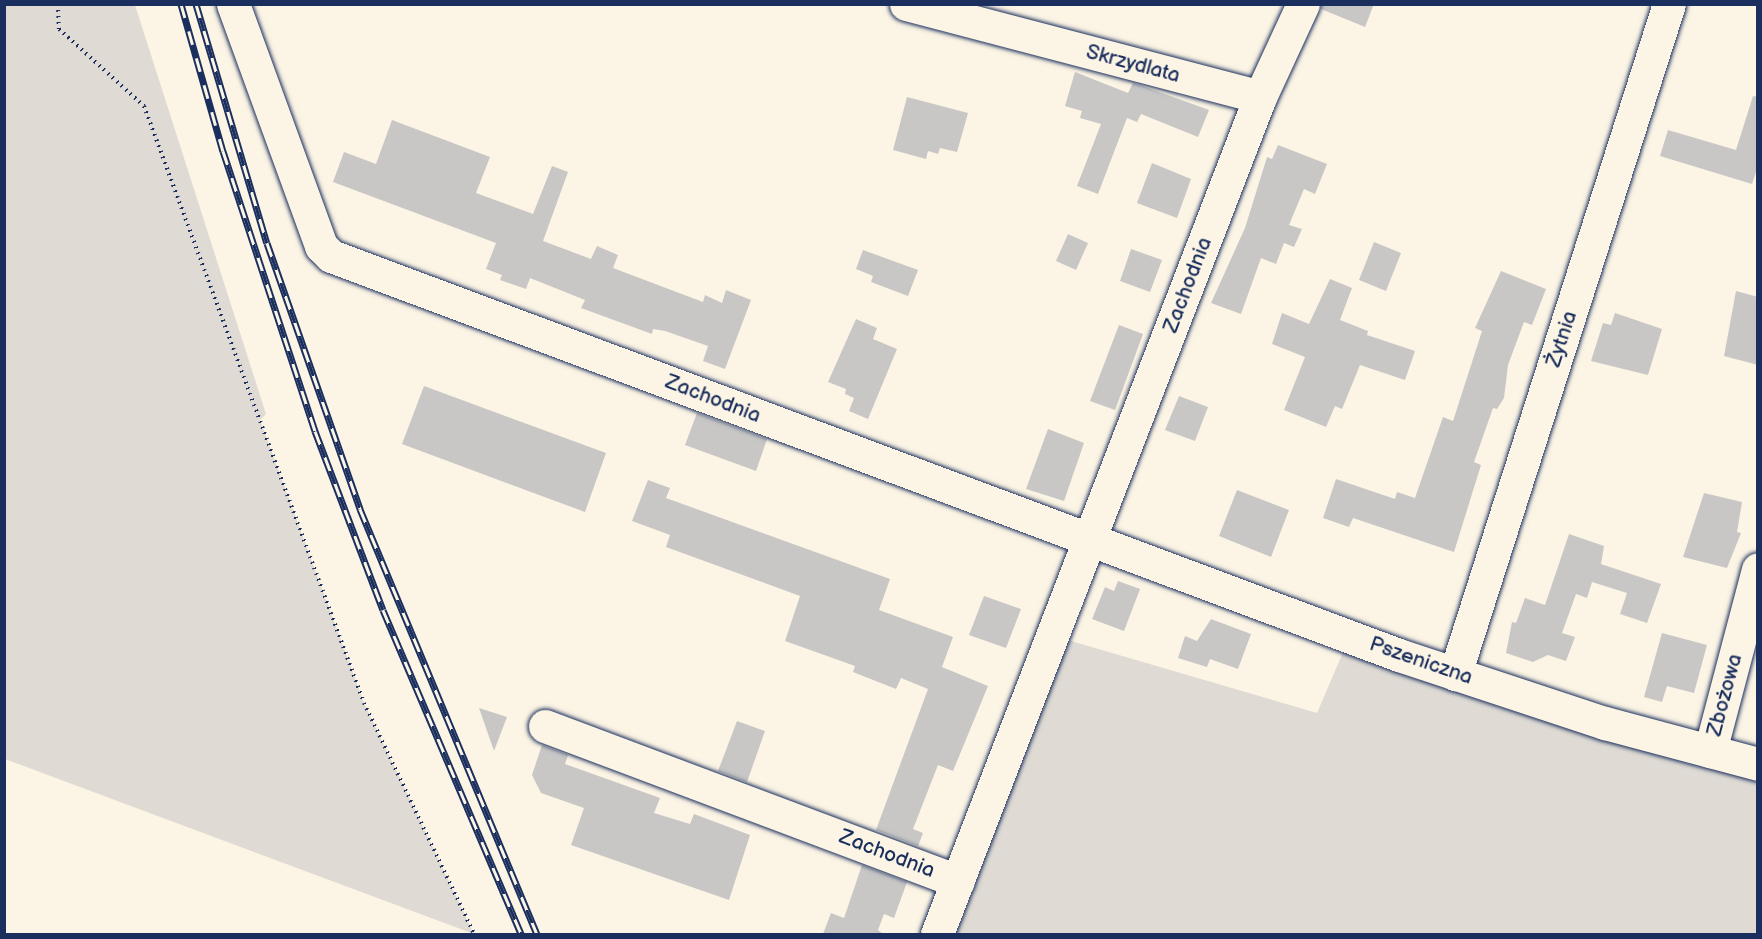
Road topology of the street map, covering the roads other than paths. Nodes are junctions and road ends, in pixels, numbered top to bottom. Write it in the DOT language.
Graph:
graph roads {
  1 [pos="233,4"];
  2 [pos="906,4"];
  3 [pos="1303,4"];
  4 [pos="1668,4"];
  5 [pos="1260,97"];
  6 [pos="1091,540"];
  7 [pos="1758,569"];
  8 [pos="1455,674"];
  9 [pos="545,726"];
  10 [pos="1710,751"];
  11 [pos="1758,764"];
  12 [pos="958,881"];
  13 [pos="937,934"];
  1 -- 6 [label="street, Zachodnia"];
  2 -- 5 [label="street, Skrzydlata"];
  3 -- 5 [label="street"];
  4 -- 8 [label="street, Żytnia"];
  5 -- 6 [label="street, Zachodnia"];
  6 -- 8 [label="street, Pszeniczna"];
  6 -- 12 [label="street, Zachodnia"];
  7 -- 10 [label="street, Zbożowa"];
  8 -- 10 [label="street, Pszeniczna"];
  9 -- 12 [label="street, Zachodnia"];
  10 -- 11 [label="street, Pszeniczna"];
  12 -- 13 [label="street, Zachodnia"];
}
